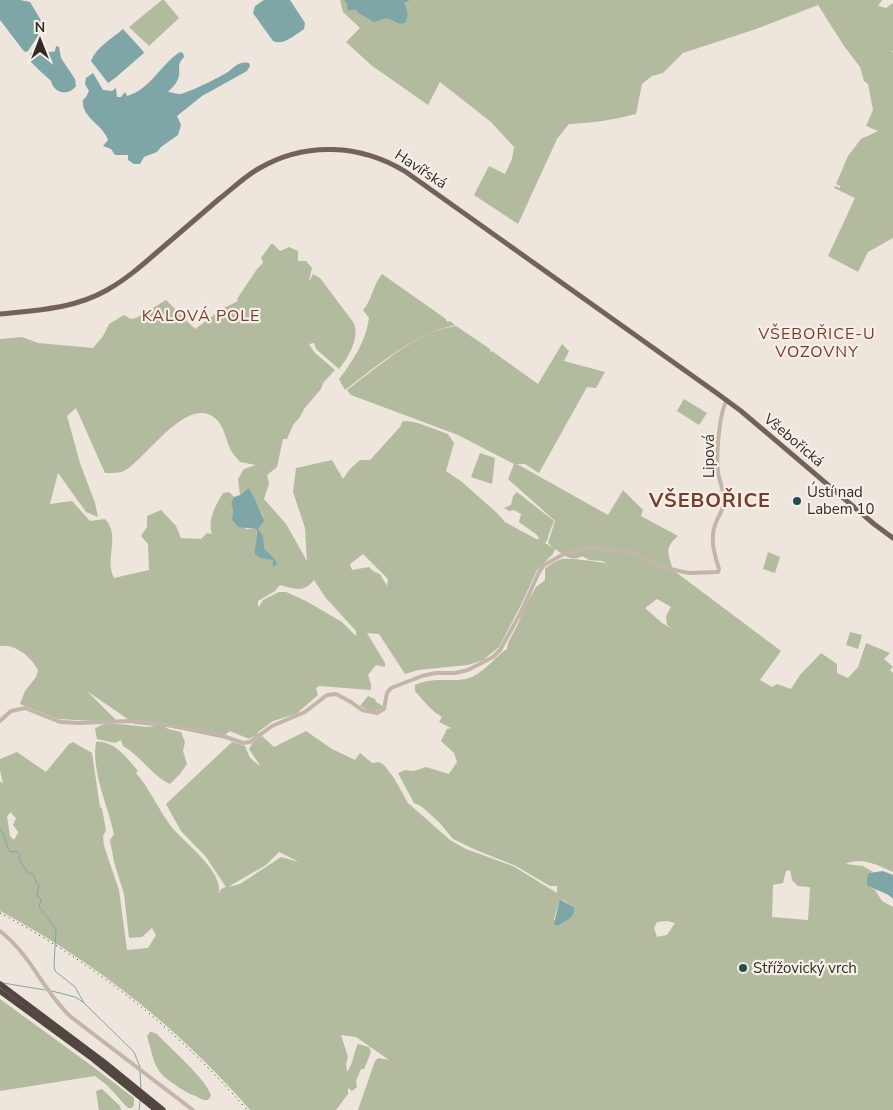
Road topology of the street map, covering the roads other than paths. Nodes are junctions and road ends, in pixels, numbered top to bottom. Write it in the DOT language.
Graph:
graph roads {
  1 [pos="0,314"];
  2 [pos="727,400"];
  3 [pos="893,538"];
  4 [pos="0,722"];
  5 [pos="0,931"];
  6 [pos="1,987"];
  7 [pos="140,1093"];
  8 [pos="156,1110"];
  9 [pos="163,1110"];
  10 [pos="193,1110"];
  1 -- 2 [label="main road, Havířská"];
  2 -- 3 [label="main road, Všebořická"];
  2 -- 4 [label="street, Lipová"];
  5 -- 10 [label="street"];
  6 -- 7 [label="highway"];
  7 -- 8 [label="highway"];
  7 -- 9 [label="highway"];
}
